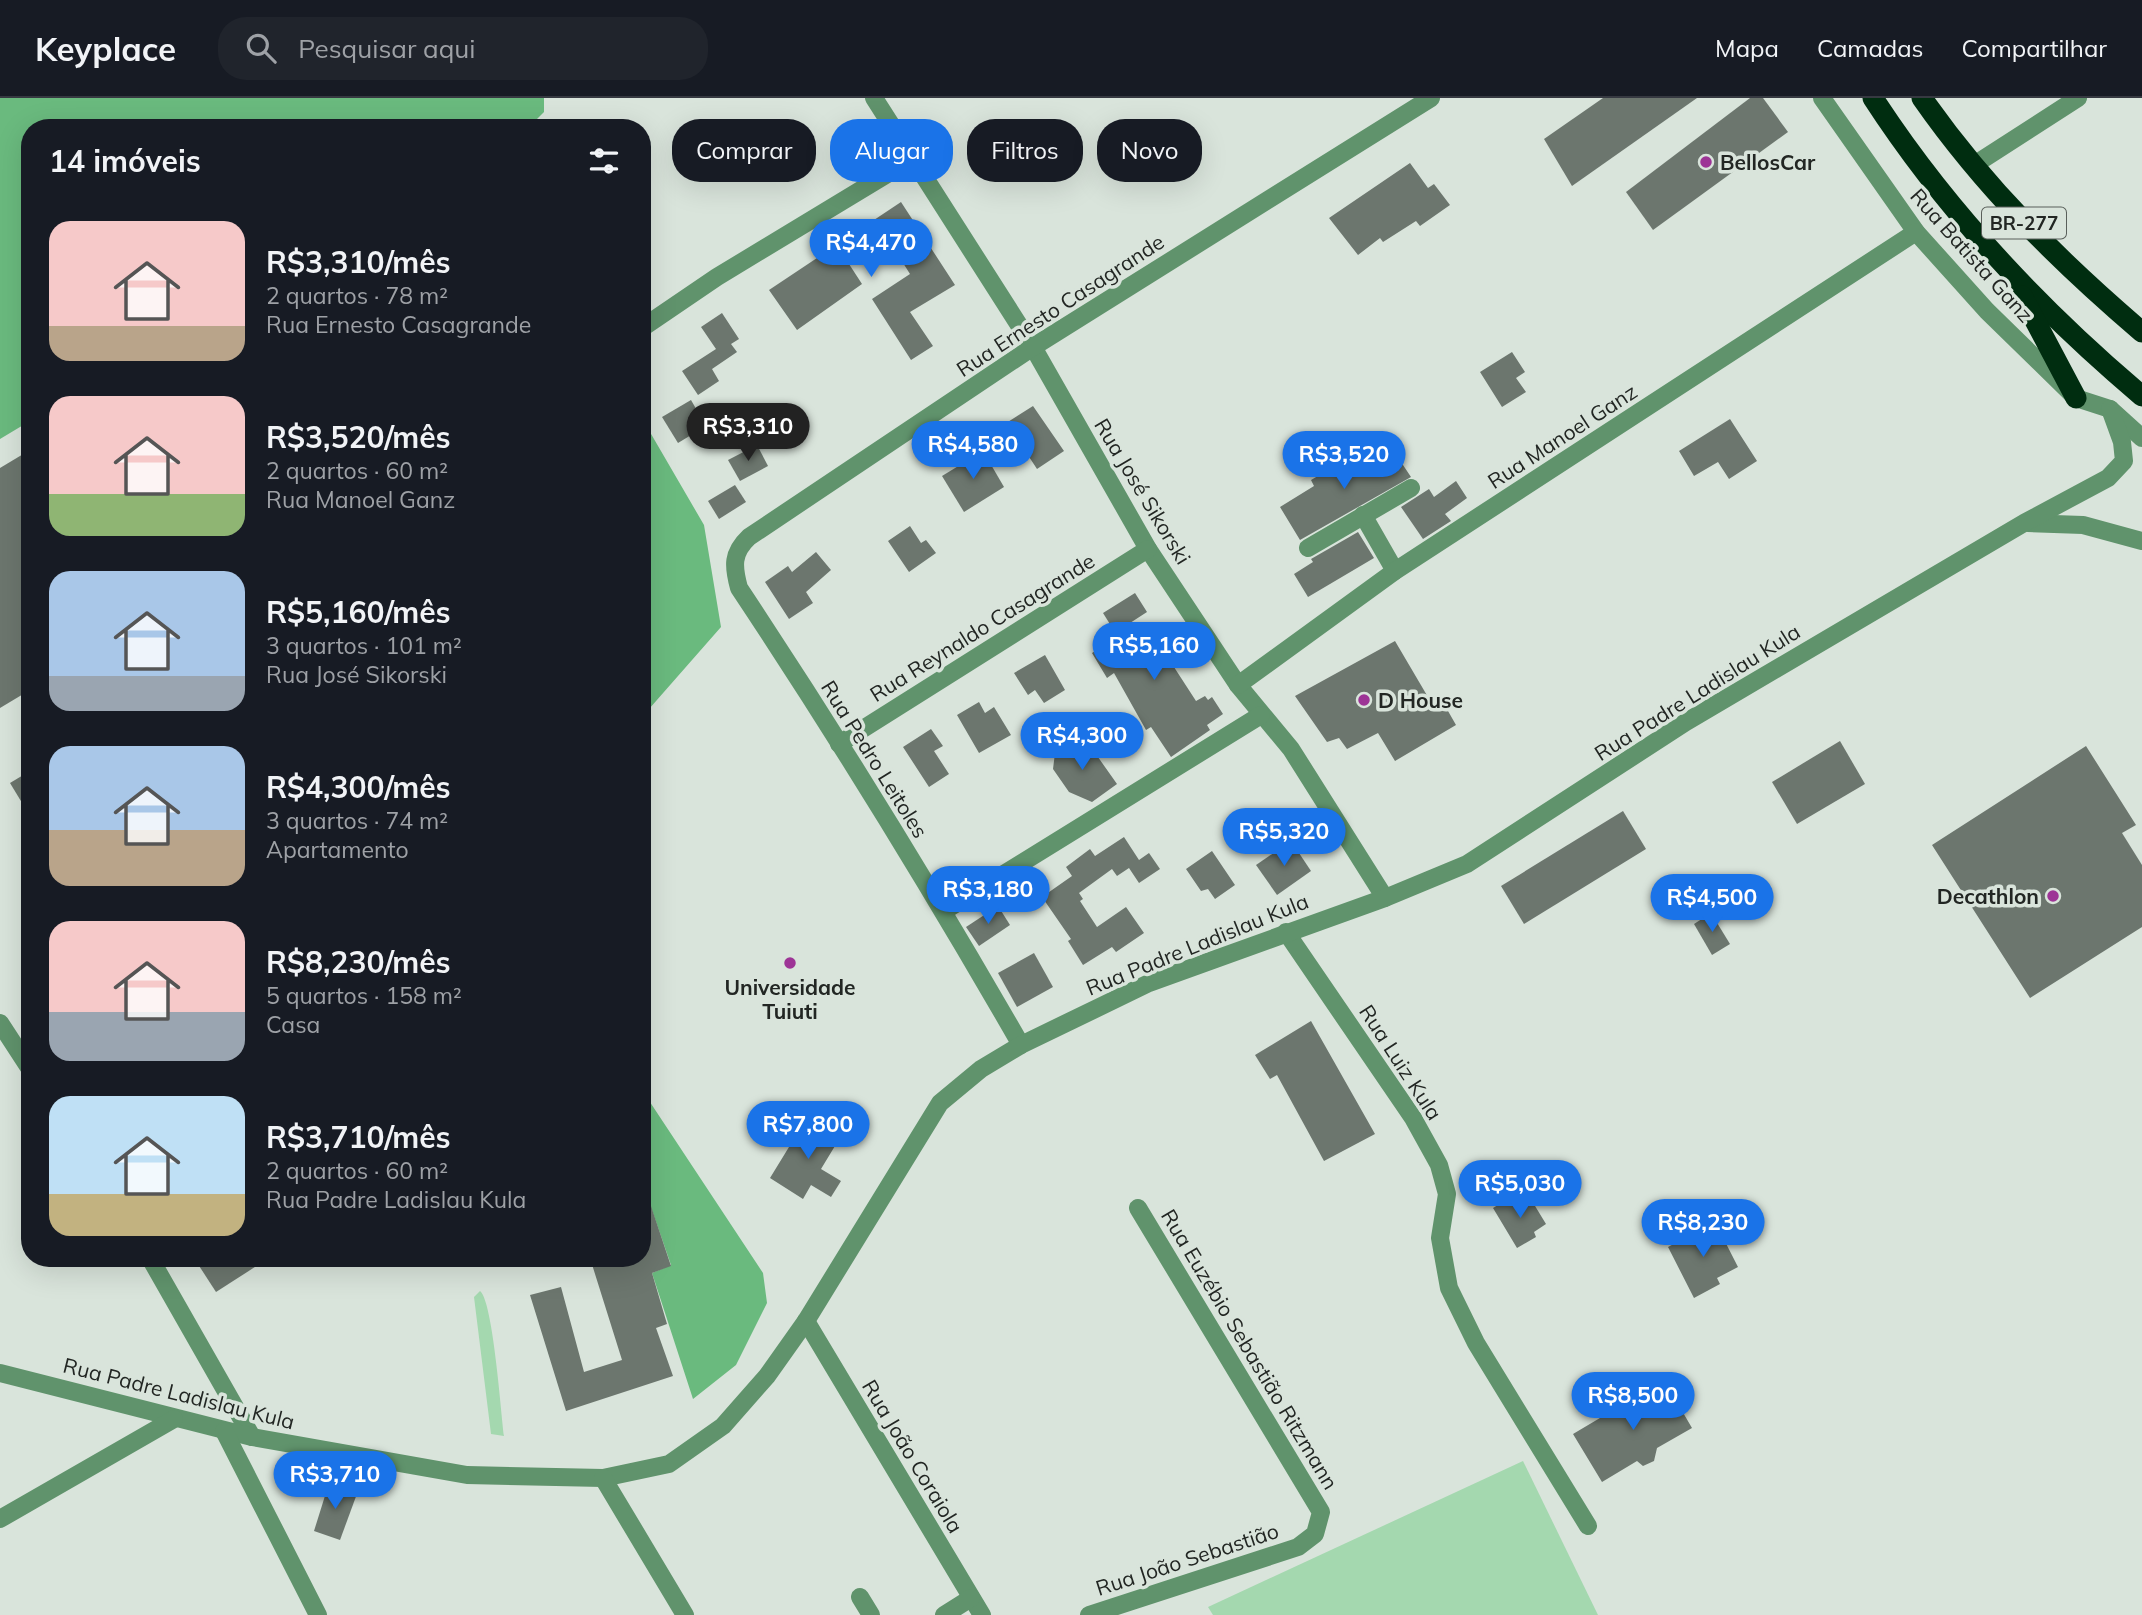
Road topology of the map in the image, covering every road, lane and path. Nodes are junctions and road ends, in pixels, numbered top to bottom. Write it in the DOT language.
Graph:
graph roads {
  1 [pos="874,98"];
  2 [pos="1431,98"];
  3 [pos="1822,98"];
  4 [pos="1873,98"];
  5 [pos="1922,98"];
  6 [pos="2078,98"];
  7 [pos="887,119"];
  8 [pos="1973,164"];
  9 [pos="874,182"];
  10 [pos="927,182"];
  11 [pos="1916,232"];
  12 [pos="2011,275"];
  13 [pos="651,322"];
  14 [pos="2142,332"];
  15 [pos="1033,347"];
  16 [pos="2142,396"];
  17 [pos="2076,398"];
  18 [pos="2110,409"];
  19 [pos="2142,438"];
  20 [pos="1411,488"];
  21 [pos="1363,515"];
  22 [pos="2024,523"];
  23 [pos="2142,541"];
  24 [pos="1308,548"];
  25 [pos="1148,549"];
  26 [pos="733,568"];
  27 [pos="1395,571"];
  28 [pos="1238,685"];
  29 [pos="1261,715"];
  30 [pos="839,744"];
  31 [pos="1385,898"];
  32 [pos="944,911"];
  33 [pos="1286,932"];
  34 [pos="0,1023"];
  35 [pos="1021,1045"];
  36 [pos="21,1055"];
  37 [pos="1138,1209"];
  38 [pos="155,1267"];
  39 [pos="806,1321"];
  40 [pos="0,1373"];
  41 [pos="174,1419"];
  42 [pos="223,1431"];
  43 [pos="252,1437"];
  44 [pos="603,1478"];
  45 [pos="0,1519"];
  46 [pos="1588,1526"];
  47 [pos="1298,1547"];
  48 [pos="860,1597"];
  49 [pos="971,1598"];
  50 [pos="318,1615"];
  51 [pos="685,1615"];
  52 [pos="871,1615"];
  53 [pos="944,1615"];
  54 [pos="982,1615"];
  55 [pos="1089,1615"];
  1 -- 7 [label="street, Rua José Sikorski"];
  2 -- 15 [label="street, Rua Ernesto Casagrande"];
  3 -- 11 [label="street, Rua Batista Ganz"];
  4 -- 12 [label="highway, BR-277"];
  5 -- 8 [label="highway, BR-277"];
  6 -- 8 [label="street"];
  8 -- 14 [label="highway, BR-277"];
  9 -- 13 [label="street"];
  10 -- 15 [label="street, Rua José Sikorski"];
  11 -- 17 [label="street, Rua Batista Ganz"];
  11 -- 27 [label="street, Rua Manoel Ganz"];
  12 -- 16 [label="highway, BR-277"];
  12 -- 17 [label="highway"];
  15 -- 25 [label="street, Rua José Sikorski"];
  15 -- 26 [label="street, Rua Ernesto Casagrande"];
  17 -- 18 [label="street"];
  18 -- 19 [label="street"];
  18 -- 22 [label="street, Rua Padre Ladislau Kula"];
  20 -- 21 [label="street"];
  21 -- 24 [label="street"];
  21 -- 27 [label="street"];
  22 -- 23 [label="street"];
  22 -- 31 [label="street, Rua Padre Ladislau Kula"];
  25 -- 28 [label="street, Rua José Sikorski"];
  25 -- 30 [label="street, Rua Reynaldo Casagrande"];
  26 -- 30 [label="street, Rua Pedro Leitoles"];
  27 -- 28 [label="street, Rua Manoel Ganz"];
  28 -- 29 [label="street, Rua José Sikorski"];
  29 -- 31 [label="street, Rua José Sikorski"];
  29 -- 32 [label="street"];
  30 -- 32 [label="street, Rua Pedro Leitoles"];
  31 -- 33 [label="street, Rua Padre Ladislau Kula"];
  32 -- 35 [label="street, Rua Pedro Leitoles"];
  33 -- 35 [label="street, Rua Padre Ladislau Kula"];
  33 -- 46 [label="street, Rua Luiz Kula"];
  34 -- 36 [label="street"];
  35 -- 39 [label="street, Rua Padre Ladislau Kula"];
  37 -- 47 [label="street, Rua Euzébio Sebastião Ritzmann"];
  38 -- 43 [label="street"];
  39 -- 44 [label="street, Rua Padre Ladislau Kula"];
  39 -- 49 [label="street, Rua João Coraiola"];
  40 -- 41 [label="street, Rua Padre Ladislau Kula"];
  41 -- 42 [label="street, Rua Padre Ladislau Kula"];
  41 -- 45 [label="street"];
  42 -- 43 [label="street, Rua Padre Ladislau Kula"];
  42 -- 50 [label="street"];
  43 -- 44 [label="street, Rua Padre Ladislau Kula"];
  44 -- 51 [label="street"];
  47 -- 55 [label="street, Rua João Sebastião"];
  48 -- 52 [label="street"];
  49 -- 53 [label="street"];
  49 -- 54 [label="street, Rua João Coraiola"];
}
